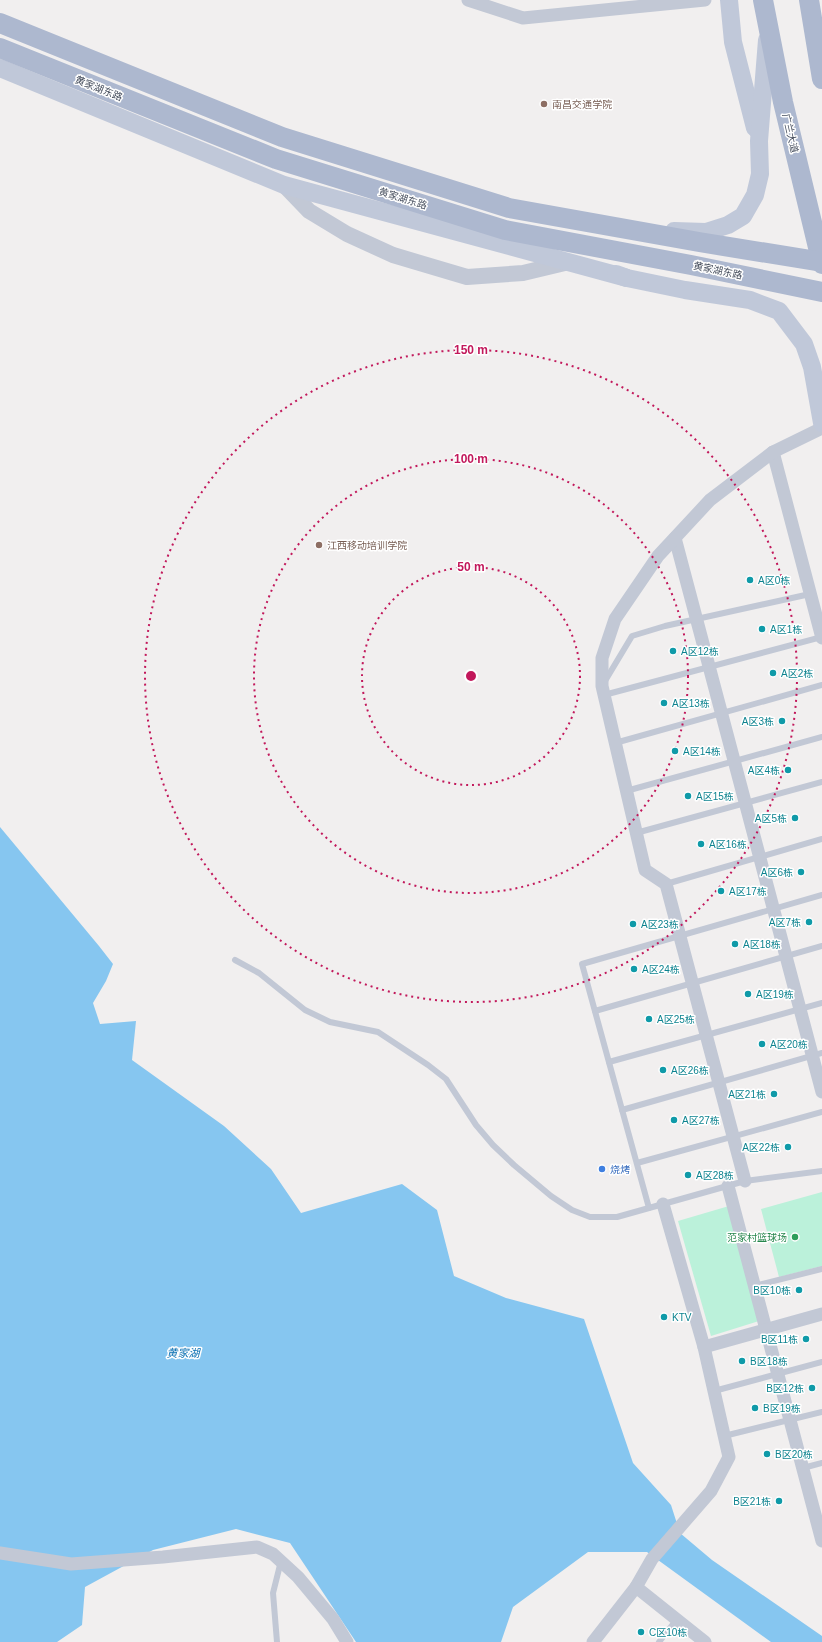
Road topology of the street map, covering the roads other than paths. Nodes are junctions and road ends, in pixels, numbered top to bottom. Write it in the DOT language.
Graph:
graph roads {
  1 [pos="468,0"];
  2 [pos="706,0"];
  3 [pos="729,0"];
  4 [pos="763,0"];
  5 [pos="809,0"];
  6 [pos="0,23"];
  7 [pos="768,32"];
  8 [pos="818,40"];
  9 [pos="0,48"];
  10 [pos="0,68"];
  11 [pos="822,79"];
  12 [pos="759,141"];
  13 [pos="284,185"];
  14 [pos="620,228"];
  15 [pos="505,230"];
  16 [pos="569,262"];
  17 [pos="822,263"];
  18 [pos="627,278"];
  19 [pos="822,292"];
  20 [pos="822,423"];
  21 [pos="822,428"];
  22 [pos="773,452"];
  23 [pos="675,538"];
  24 [pos="810,594"];
  25 [pos="696,619"];
  26 [pos="822,637"];
  27 [pos="709,667"];
  28 [pos="822,685"];
  29 [pos="603,690"];
  30 [pos="721,713"];
  31 [pos="822,737"];
  32 [pos="615,743"];
  33 [pos="734,761"];
  34 [pos="822,782"];
  35 [pos="626,791"];
  36 [pos="745,803"];
  37 [pos="636,833"];
  38 [pos="822,839"];
  39 [pos="760,857"];
  40 [pos="666,884"];
  41 [pos="822,895"];
  42 [pos="773,909"];
  43 [pos="680,936"];
  44 [pos="822,946"];
  45 [pos="786,956"];
  46 [pos="235,960"];
  47 [pos="693,983"];
  48 [pos="822,1003"];
  49 [pos="800,1009"];
  50 [pos="595,1011"];
  51 [pos="706,1035"];
  52 [pos="817,1054"];
  53 [pos="609,1062"];
  54 [pos="719,1082"];
  55 [pos="822,1092"];
  56 [pos="622,1110"];
  57 [pos="822,1112"];
  58 [pos="733,1136"];
  59 [pos="637,1163"];
  60 [pos="822,1171"];
  61 [pos="745,1181"];
  62 [pos="728,1186"];
  63 [pos="663,1204"];
  64 [pos="649,1208"];
  65 [pos="822,1269"];
  66 [pos="754,1286"];
  67 [pos="822,1314"];
  68 [pos="766,1329"];
  69 [pos="704,1347"];
  70 [pos="822,1362"];
  71 [pos="778,1374"];
  72 [pos="714,1391"];
  73 [pos="822,1412"];
  74 [pos="790,1420"];
  75 [pos="724,1436"];
  76 [pos="822,1463"];
  77 [pos="803,1468"];
  78 [pos="818,1514"];
  79 [pos="822,1541"];
  80 [pos="0,1553"];
  81 [pos="280,1561"];
  82 [pos="636,1587"];
  83 [pos="677,1619"];
  84 [pos="277,1642"];
  85 [pos="347,1642"];
  86 [pos="593,1642"];
  87 [pos="659,1642"];
  88 [pos="705,1642"];
  1 -- 2 [label="street"];
  3 -- 12 [label="main road"];
  4 -- 7 [label="main road, 广兰大道"];
  5 -- 8 [label="main road"];
  6 -- 14 [label="main road"];
  7 -- 12 [label="main road"];
  7 -- 17 [label="main road, 广兰大道"];
  8 -- 11 [label="main road"];
  9 -- 15 [label="main road, 黄家湖东路"];
  10 -- 13 [label="main road"];
  12 -- 14 [label="main road"];
  13 -- 16 [label="main road"];
  13 -- 16 [label="street"];
  14 -- 17 [label="main road"];
  15 -- 18 [label="main road"];
  15 -- 19 [label="main road, 黄家湖东路"];
  16 -- 18 [label="main road"];
  18 -- 20 [label="main road"];
  21 -- 22 [label="street"];
  22 -- 23 [label="street"];
  22 -- 24 [label="street"];
  23 -- 25 [label="street"];
  23 -- 29 [label="street"];
  24 -- 25 [label="lane"];
  24 -- 26 [label="street"];
  25 -- 27 [label="street"];
  25 -- 29 [label="lane"];
  26 -- 27 [label="lane"];
  27 -- 29 [label="lane"];
  27 -- 30 [label="street"];
  28 -- 30 [label="lane"];
  29 -- 32 [label="street"];
  30 -- 32 [label="lane"];
  30 -- 33 [label="street"];
  31 -- 33 [label="lane"];
  32 -- 35 [label="street"];
  33 -- 35 [label="lane"];
  33 -- 36 [label="street"];
  34 -- 36 [label="lane"];
  35 -- 37 [label="street"];
  36 -- 37 [label="lane"];
  36 -- 39 [label="street"];
  37 -- 40 [label="street"];
  38 -- 39 [label="lane"];
  39 -- 40 [label="lane"];
  39 -- 42 [label="street"];
  40 -- 43 [label="street"];
  41 -- 42 [label="lane"];
  42 -- 43 [label="lane"];
  42 -- 45 [label="street"];
  43 -- 47 [label="street"];
  43 -- 50 [label="lane"];
  44 -- 45 [label="lane"];
  45 -- 47 [label="lane"];
  45 -- 49 [label="street"];
  46 -- 64 [label="lane"];
  47 -- 50 [label="lane"];
  47 -- 51 [label="street"];
  48 -- 49 [label="lane"];
  49 -- 51 [label="lane"];
  49 -- 52 [label="street"];
  50 -- 53 [label="lane"];
  51 -- 53 [label="lane"];
  51 -- 54 [label="street"];
  52 -- 54 [label="lane"];
  52 -- 55 [label="street"];
  53 -- 56 [label="lane"];
  54 -- 56 [label="lane"];
  54 -- 58 [label="street"];
  56 -- 59 [label="lane"];
  57 -- 58 [label="lane"];
  58 -- 59 [label="lane"];
  58 -- 61 [label="street"];
  59 -- 64 [label="lane"];
  60 -- 61 [label="lane"];
  61 -- 62 [label="lane"];
  62 -- 63 [label="lane"];
  62 -- 66 [label="street"];
  63 -- 64 [label="lane"];
  63 -- 69 [label="street"];
  65 -- 66 [label="lane"];
  66 -- 68 [label="street"];
  67 -- 68 [label="street"];
  68 -- 69 [label="street"];
  68 -- 71 [label="street"];
  69 -- 72 [label="street"];
  70 -- 71 [label="lane"];
  71 -- 72 [label="lane"];
  71 -- 74 [label="street"];
  72 -- 75 [label="street"];
  73 -- 74 [label="lane"];
  74 -- 75 [label="lane"];
  74 -- 77 [label="street"];
  75 -- 82 [label="street"];
  76 -- 77 [label="lane"];
  77 -- 78 [label="street"];
  78 -- 79 [label="street"];
  80 -- 81 [label="street"];
  81 -- 84 [label="lane"];
  81 -- 85 [label="street"];
  82 -- 83 [label="street"];
  82 -- 86 [label="street"];
  83 -- 87 [label="lane"];
  83 -- 88 [label="street"];
}
